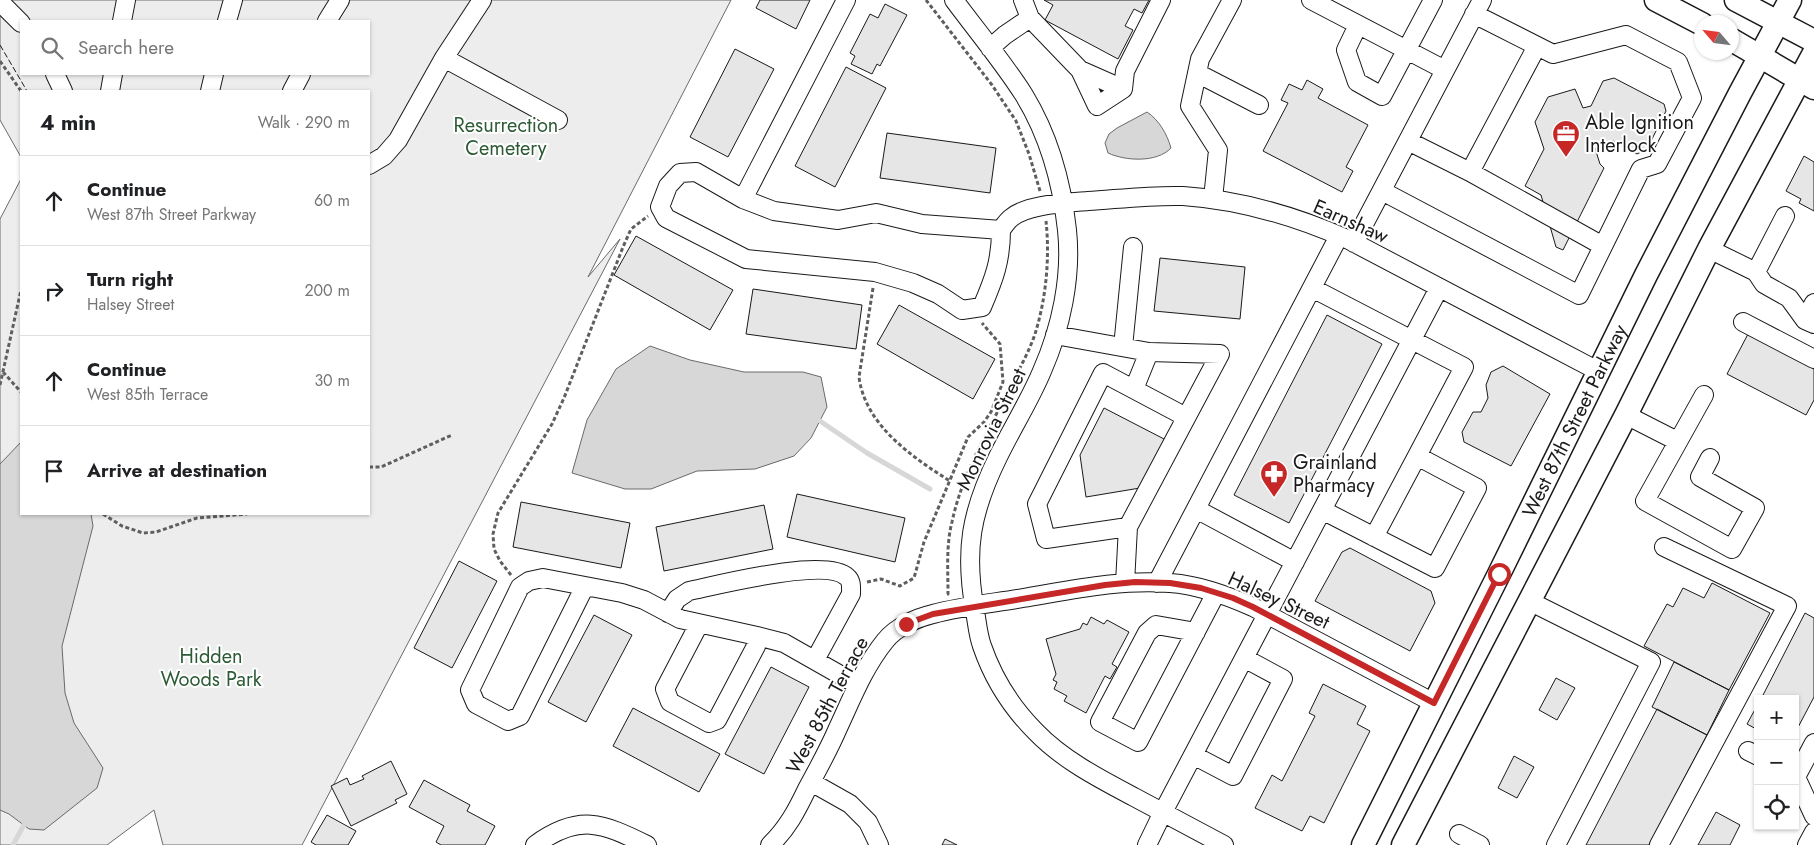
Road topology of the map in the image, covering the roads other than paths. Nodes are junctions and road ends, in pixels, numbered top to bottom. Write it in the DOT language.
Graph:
graph roads {
  1 [pos="126,0"];
  2 [pos="233,0"];
  3 [pos="340,0"];
  4 [pos="482,0"];
  5 [pos="846,0"];
  6 [pos="954,0"];
  7 [pos="1023,0"];
  8 [pos="1161,0"];
  9 [pos="1232,0"];
  10 [pos="1311,0"];
  11 [pos="1656,0"];
  12 [pos="1736,0"];
  13 [pos="1790,0"];
  14 [pos="0,2"];
  15 [pos="1427,2"];
  16 [pos="1478,7"];
  17 [pos="1030,18"];
  18 [pos="122,20"];
  19 [pos="227,20"];
  20 [pos="328,20"];
  21 [pos="1694,20"];
  22 [pos="20,22"];
  23 [pos="1778,23"];
  24 [pos="1358,25"];
  25 [pos="1814,41"];
  26 [pos="1739,44"];
  27 [pos="1537,46"];
  28 [pos="990,48"];
  29 [pos="1406,50"];
  30 [pos="1814,54"];
  31 [pos="1759,56"];
  32 [pos="444,58"];
  33 [pos="1080,70"];
  34 [pos="1445,70"];
  35 [pos="1197,73"];
  36 [pos="55,75"];
  37 [pos="113,75"];
  38 [pos="214,75"];
  39 [pos="300,75"];
  40 [pos="1807,84"];
  41 [pos="1123,89"];
  42 [pos="63,90"];
  43 [pos="110,90"];
  44 [pos="210,90"];
  45 [pos="293,90"];
  46 [pos="1259,104"];
  47 [pos="558,120"];
  48 [pos="1408,141"];
  49 [pos="370,163"];
  50 [pos="1470,172"];
  51 [pos="1382,191"];
  52 [pos="743,199"];
  53 [pos="1213,199"];
  54 [pos="1063,204"];
  55 [pos="1785,216"];
  56 [pos="1001,230"];
  57 [pos="1347,239"];
  58 [pos="1603,246"];
  59 [pos="1133,247"];
  60 [pos="1709,248"];
  61 [pos="1756,272"];
  62 [pos="1312,288"];
  63 [pos="1439,288"];
  64 [pos="1814,303"];
  65 [pos="1743,322"];
  66 [pos="1809,322"];
  67 [pos="1055,335"];
  68 [pos="1412,339"];
  69 [pos="1123,347"];
  70 [pos="1149,352"];
  71 [pos="1814,359"];
  72 [pos="1598,371"];
  73 [pos="1134,389"];
  74 [pos="1704,395"];
  75 [pos="1626,415"];
  76 [pos="1186,417"];
  77 [pos="1678,441"];
  78 [pos="1417,456"];
  79 [pos="1710,458"];
  80 [pos="1196,509"];
  81 [pos="1322,510"];
  82 [pos="1128,527"];
  83 [pos="1374,537"];
  84 [pos="1664,547"];
  85 [pos="1295,562"];
  86 [pos="1157,582"];
  87 [pos="1125,583"];
  88 [pos="585,586"];
  89 [pos="1216,593"];
  90 [pos="1529,601"];
  91 [pos="974,607"];
  92 [pos="668,612"];
  93 [pos="1268,615"];
  94 [pos="700,624"];
  95 [pos="1196,632"];
  96 [pos="757,636"];
  97 [pos="1244,658"];
  98 [pos="815,660"];
  99 [pos="858,685"];
  100 [pos="1434,703"];
  101 [pos="1814,743"];
  102 [pos="1193,755"];
  103 [pos="1799,770"];
  104 [pos="811,782"];
  105 [pos="1799,782"];
  106 [pos="1163,812"];
  107 [pos="1814,816"];
  108 [pos="1814,832"];
  109 [pos="535,845"];
  110 [pos="647,845"];
  111 [pos="770,845"];
  112 [pos="879,845"];
  113 [pos="1147,845"];
  114 [pos="1224,845"];
  115 [pos="1363,845"];
  116 [pos="1403,845"];
  117 [pos="1556,845"];
  118 [pos="1659,845"];
  119 [pos="1807,845"];
  1 -- 18 [label="street"];
  2 -- 19 [label="street"];
  3 -- 20 [label="street"];
  4 -- 32 [label="street"];
  5 -- 52 [label="street"];
  6 -- 28 [label="street, Monrovia Street"];
  7 -- 17 [label="street"];
  8 -- 41 [label="street"];
  9 -- 35 [label="street"];
  10 -- 24 [label="street"];
  11 -- 21 [label="main road"];
  12 -- 23 [label="main road"];
  13 -- 23 [label="main road, West 87th Street Parkway"];
  14 -- 22 [label="street"];
  15 -- 29 [label="street"];
  16 -- 27 [label="street"];
  16 -- 34 [label="street"];
  17 -- 28 [label="street"];
  17 -- 33 [label="street"];
  23 -- 25 [label="main road"];
  23 -- 31 [label="main road, West 87th Street Parkway"];
  24 -- 29 [label="street"];
  24 -- 29 [label="street"];
  26 -- 31 [label="main road"];
  27 -- 50 [label="street"];
  27 -- 58 [label="street"];
  28 -- 54 [label="street, Monrovia Street"];
  29 -- 34 [label="street"];
  30 -- 40 [label="main road, West 87th Street Parkway"];
  31 -- 40 [label="main road"];
  31 -- 72 [label="main road, West 87th Street Parkway"];
  32 -- 47 [label="street"];
  32 -- 49 [label="street"];
  33 -- 41 [label="street"];
  33 -- 41 [label="street"];
  34 -- 48 [label="street"];
  35 -- 46 [label="street"];
  35 -- 53 [label="street"];
  36 -- 42 [label="street"];
  37 -- 43 [label="street"];
  38 -- 44 [label="street"];
  39 -- 45 [label="street"];
  40 -- 60 [label="main road, West 87th Street Parkway"];
  48 -- 50 [label="street"];
  48 -- 51 [label="street"];
  50 -- 58 [label="street"];
  51 -- 57 [label="street"];
  51 -- 58 [label="street"];
  52 -- 56 [label="street"];
  52 -- 56 [label="street"];
  53 -- 54 [label="street, Earnshaw"];
  53 -- 57 [label="street, Earnshaw"];
  54 -- 56 [label="street, Earnshaw"];
  54 -- 67 [label="street, Monrovia Street"];
  55 -- 61 [label="street"];
  57 -- 62 [label="street"];
  57 -- 63 [label="street, Earnshaw"];
  59 -- 69 [label="street"];
  60 -- 61 [label="street"];
  60 -- 75 [label="main road, West 87th Street Parkway"];
  61 -- 66 [label="street"];
  62 -- 68 [label="street"];
  62 -- 80 [label="street"];
  63 -- 68 [label="street"];
  63 -- 72 [label="street, Earnshaw"];
  64 -- 66 [label="street"];
  65 -- 71 [label="street"];
  67 -- 69 [label="street"];
  67 -- 91 [label="street, Monrovia Street"];
  68 -- 78 [label="street"];
  68 -- 81 [label="street"];
  69 -- 70 [label="street"];
  70 -- 73 [label="street"];
  70 -- 76 [label="street"];
  72 -- 100 [label="main road, West 87th Street Parkway"];
  73 -- 76 [label="street"];
  73 -- 82 [label="street"];
  74 -- 77 [label="street"];
  75 -- 77 [label="street"];
  75 -- 90 [label="main road, West 87th Street Parkway"];
  76 -- 82 [label="street"];
  77 -- 79 [label="street"];
  78 -- 83 [label="street"];
  78 -- 83 [label="street"];
  80 -- 85 [label="street"];
  80 -- 86 [label="street"];
  81 -- 83 [label="street"];
  81 -- 85 [label="street"];
  82 -- 87 [label="street"];
  84 -- 118 [label="street"];
  85 -- 93 [label="street"];
  86 -- 87 [label="street, Halsey Street"];
  86 -- 89 [label="street, Halsey Street"];
  87 -- 91 [label="street, Halsey Street"];
  88 -- 88 [label="street"];
  88 -- 92 [label="street"];
  89 -- 93 [label="street, Halsey Street"];
  89 -- 95 [label="street"];
  90 -- 116 [label="main road, West 87th Street Parkway"];
  90 -- 117 [label="street"];
  91 -- 99 [label="street, West 85th Terrace"];
  91 -- 106 [label="street, Monrovia Street"];
  92 -- 94 [label="street"];
  92 -- 98 [label="street"];
  93 -- 97 [label="street"];
  93 -- 100 [label="street, Halsey Street"];
  94 -- 96 [label="street"];
  94 -- 96 [label="street"];
  95 -- 95 [label="street"];
  96 -- 98 [label="street"];
  97 -- 102 [label="street"];
  97 -- 102 [label="street"];
  98 -- 99 [label="street"];
  99 -- 104 [label="street, West 85th Terrace"];
  100 -- 115 [label="main road, West 87th Street Parkway"];
  101 -- 103 [label="street"];
  102 -- 106 [label="street"];
  104 -- 111 [label="street, West 85th Terrace"];
  104 -- 112 [label="street"];
  105 -- 107 [label="street"];
  106 -- 113 [label="street"];
  106 -- 114 [label="street, Monrovia Street"];
  108 -- 119 [label="street"];
  109 -- 110 [label="street"];
}
